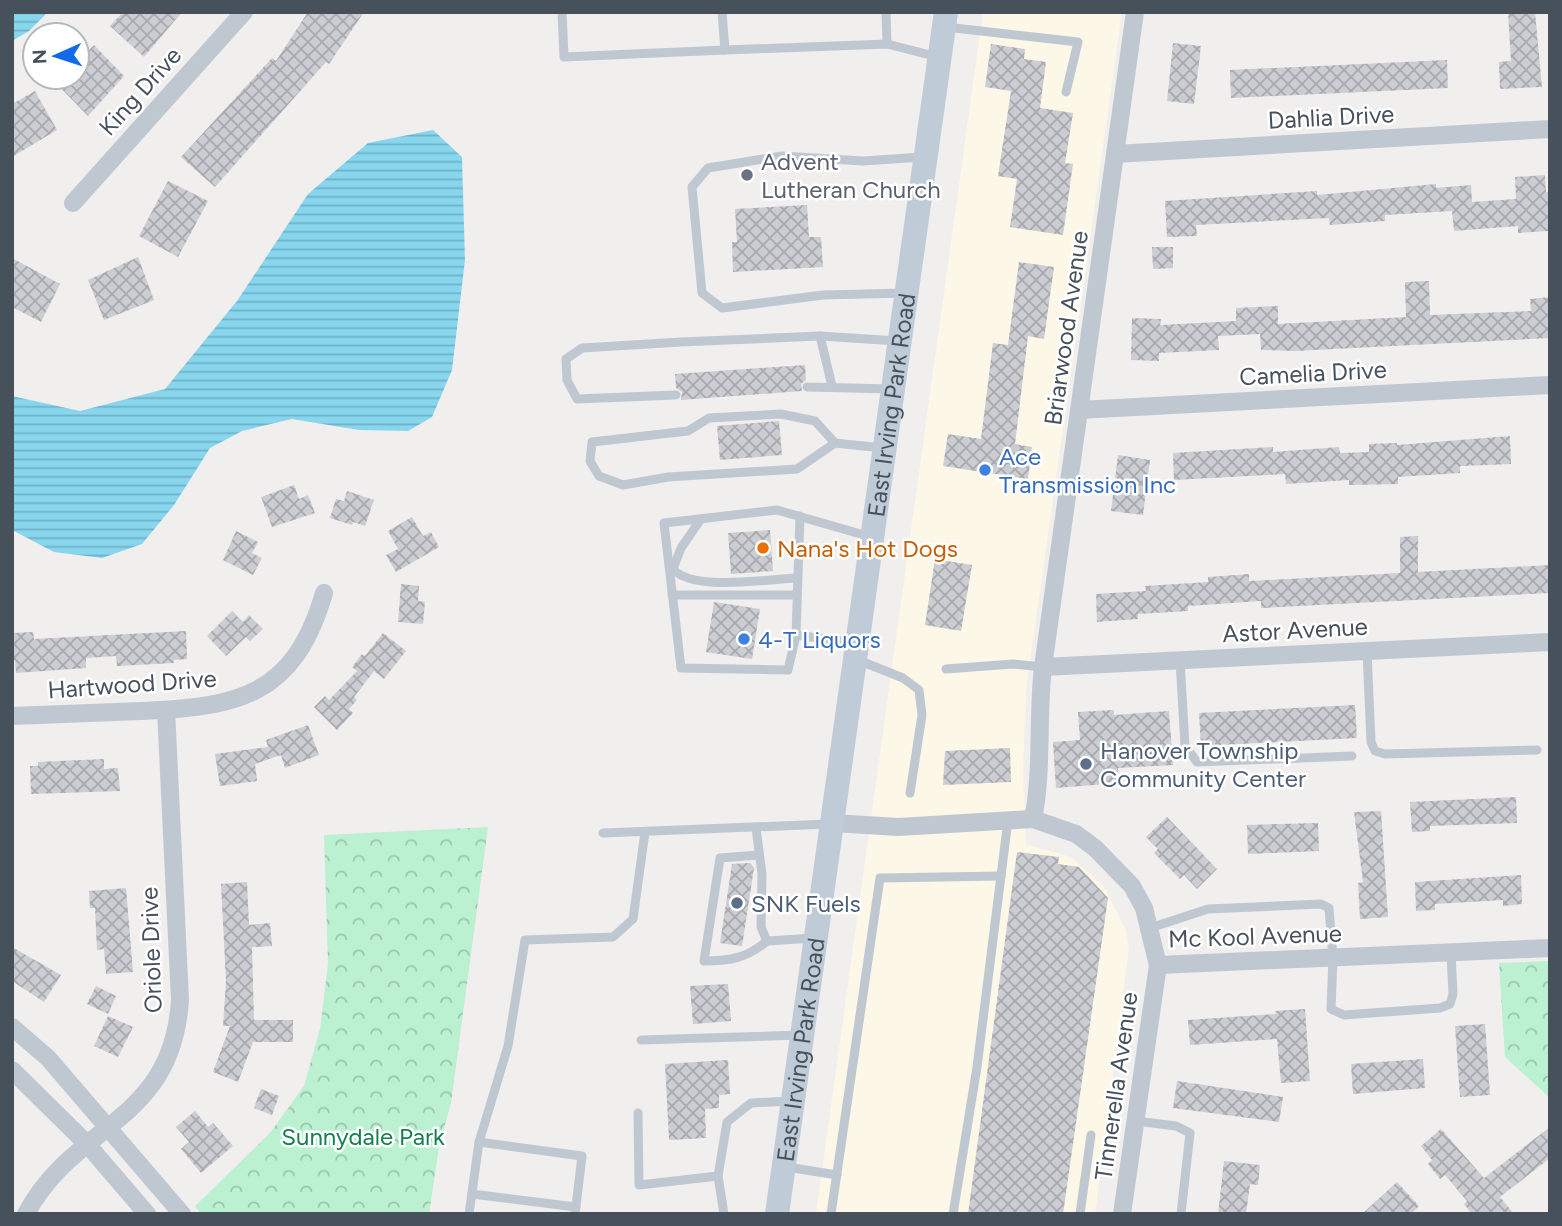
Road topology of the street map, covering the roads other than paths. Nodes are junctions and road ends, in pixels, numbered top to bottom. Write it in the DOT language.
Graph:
graph roads {
  1 [pos="244,12"];
  2 [pos="562,12"];
  3 [pos="722,12"];
  4 [pos="886,12"];
  5 [pos="1135,12"];
  6 [pos="945,20"];
  7 [pos="887,44"];
  8 [pos="725,50"];
  9 [pos="940,58"];
  10 [pos="1066,92"];
  11 [pos="1550,129"];
  12 [pos="1115,154"];
  13 [pos="926,157"];
  14 [pos="73,203"];
  15 [pos="907,293"];
  16 [pos="820,337"];
  17 [pos="900,341"];
  18 [pos="1550,385"];
  19 [pos="832,386"];
  20 [pos="807,387"];
  21 [pos="894,390"];
  22 [pos="676,395"];
  23 [pos="1079,410"];
  24 [pos="835,443"];
  25 [pos="886,449"];
  26 [pos="800,516"];
  27 [pos="701,519"];
  28 [pos="873,538"];
  29 [pos="797,578"];
  30 [pos="324,593"];
  31 [pos="672,595"];
  32 [pos="796,595"];
  33 [pos="796,635"];
  34 [pos="1550,642"];
  35 [pos="857,651"];
  36 [pos="1367,652"];
  37 [pos="1180,660"];
  38 [pos="1043,667"];
  39 [pos="946,669"];
  40 [pos="166,710"];
  41 [pos="12,716"];
  42 [pos="1537,750"];
  43 [pos="1352,756"];
  44 [pos="910,793"];
  45 [pos="1008,819"];
  46 [pos="1033,819"];
  47 [pos="833,823"];
  48 [pos="756,828"];
  49 [pos="645,832"];
  50 [pos="603,833"];
  51 [pos="758,855"];
  52 [pos="1001,876"];
  53 [pos="1150,928"];
  54 [pos="817,938"];
  55 [pos="767,941"];
  56 [pos="1550,948"];
  57 [pos="1451,953"];
  58 [pos="1333,958"];
  59 [pos="1158,965"];
  60 [pos="12,1027"];
  61 [pos="803,1035"];
  62 [pos="641,1040"];
  63 [pos="12,1070"];
  64 [pos="793,1101"];
  65 [pos="638,1113"];
  66 [pos="1136,1121"];
  67 [pos="110,1126"];
  68 [pos="1091,1135"];
  69 [pos="478,1142"];
  70 [pos="87,1144"];
  71 [pos="784,1167"];
  72 [pos="837,1175"];
  73 [pos="718,1176"];
  74 [pos="472,1194"];
  75 [pos="575,1210"];
  76 [pos="26,1214"];
  77 [pos="147,1214"];
  78 [pos="182,1214"];
  79 [pos="469,1214"];
  80 [pos="724,1214"];
  81 [pos="777,1214"];
  82 [pos="831,1214"];
  83 [pos="953,1214"];
  84 [pos="1080,1214"];
  85 [pos="1122,1214"];
  86 [pos="1181,1214"];
  1 -- 14 [label="street, King Drive"];
  2 -- 8 [label="lane"];
  3 -- 8 [label="lane"];
  4 -- 7 [label="lane"];
  5 -- 12 [label="street, Briarwood Avenue"];
  6 -- 9 [label="main road, East Irving Park Road"];
  6 -- 10 [label="lane"];
  7 -- 8 [label="lane"];
  7 -- 9 [label="lane"];
  9 -- 13 [label="main road, East Irving Park Road"];
  11 -- 12 [label="street, Dahlia Drive"];
  12 -- 23 [label="street, Briarwood Avenue"];
  13 -- 15 [label="main road, East Irving Park Road"];
  13 -- 15 [label="lane"];
  15 -- 17 [label="main road, East Irving Park Road"];
  16 -- 17 [label="lane"];
  16 -- 19 [label="lane"];
  16 -- 22 [label="lane"];
  17 -- 21 [label="main road, East Irving Park Road"];
  18 -- 23 [label="street, Camelia Drive"];
  19 -- 20 [label="lane"];
  19 -- 21 [label="lane"];
  21 -- 25 [label="main road, East Irving Park Road"];
  23 -- 38 [label="street, Briarwood Avenue"];
  24 -- 24 [label="lane"];
  24 -- 25 [label="lane"];
  25 -- 28 [label="main road, East Irving Park Road"];
  26 -- 27 [label="lane"];
  26 -- 28 [label="lane"];
  26 -- 29 [label="lane"];
  27 -- 29 [label="lane"];
  27 -- 31 [label="lane"];
  28 -- 35 [label="main road, East Irving Park Road"];
  29 -- 32 [label="lane"];
  30 -- 40 [label="street, Hartwood Drive"];
  31 -- 32 [label="lane"];
  31 -- 33 [label="lane"];
  32 -- 33 [label="lane"];
  33 -- 35 [label="lane"];
  34 -- 36 [label="street, Astor Avenue"];
  35 -- 44 [label="lane"];
  35 -- 47 [label="main road, East Irving Park Road"];
  36 -- 37 [label="street, Astor Avenue"];
  36 -- 42 [label="lane"];
  37 -- 38 [label="street, Astor Avenue"];
  37 -- 43 [label="lane"];
  38 -- 39 [label="lane"];
  38 -- 46 [label="street, Briarwood Avenue"];
  40 -- 41 [label="street, Hartwood Drive"];
  40 -- 67 [label="street, Oriole Drive"];
  45 -- 46 [label="street, Mc Kool Avenue"];
  45 -- 47 [label="street, Mc Kool Avenue"];
  45 -- 52 [label="lane"];
  46 -- 53 [label="street, Mc Kool Avenue"];
  47 -- 48 [label="lane"];
  47 -- 54 [label="main road, East Irving Park Road"];
  48 -- 49 [label="lane"];
  48 -- 51 [label="lane"];
  49 -- 50 [label="lane"];
  49 -- 69 [label="lane"];
  51 -- 55 [label="lane"];
  51 -- 55 [label="lane"];
  52 -- 72 [label="lane"];
  52 -- 83 [label="lane"];
  53 -- 58 [label="lane"];
  53 -- 59 [label="street, Mc Kool Avenue"];
  54 -- 55 [label="lane"];
  54 -- 61 [label="main road, East Irving Park Road"];
  56 -- 57 [label="street, Mc Kool Avenue"];
  57 -- 58 [label="street, Mc Kool Avenue"];
  57 -- 58 [label="lane"];
  58 -- 59 [label="street, Mc Kool Avenue"];
  59 -- 66 [label="street, Tinnerella Avenue"];
  60 -- 67 [label="street"];
  61 -- 62 [label="lane"];
  61 -- 64 [label="main road, East Irving Park Road"];
  63 -- 70 [label="street"];
  64 -- 71 [label="main road, East Irving Park Road"];
  64 -- 73 [label="lane"];
  65 -- 73 [label="lane"];
  66 -- 85 [label="street, Tinnerella Avenue"];
  66 -- 86 [label="lane"];
  67 -- 70 [label="street, Oriole Drive"];
  67 -- 78 [label="street"];
  68 -- 84 [label="lane"];
  69 -- 74 [label="lane"];
  69 -- 75 [label="lane"];
  70 -- 76 [label="street, Oriole Drive"];
  70 -- 77 [label="street"];
  71 -- 72 [label="lane"];
  71 -- 81 [label="main road, East Irving Park Road"];
  72 -- 82 [label="lane"];
  73 -- 80 [label="lane"];
  74 -- 75 [label="lane"];
  74 -- 79 [label="lane"];
}
